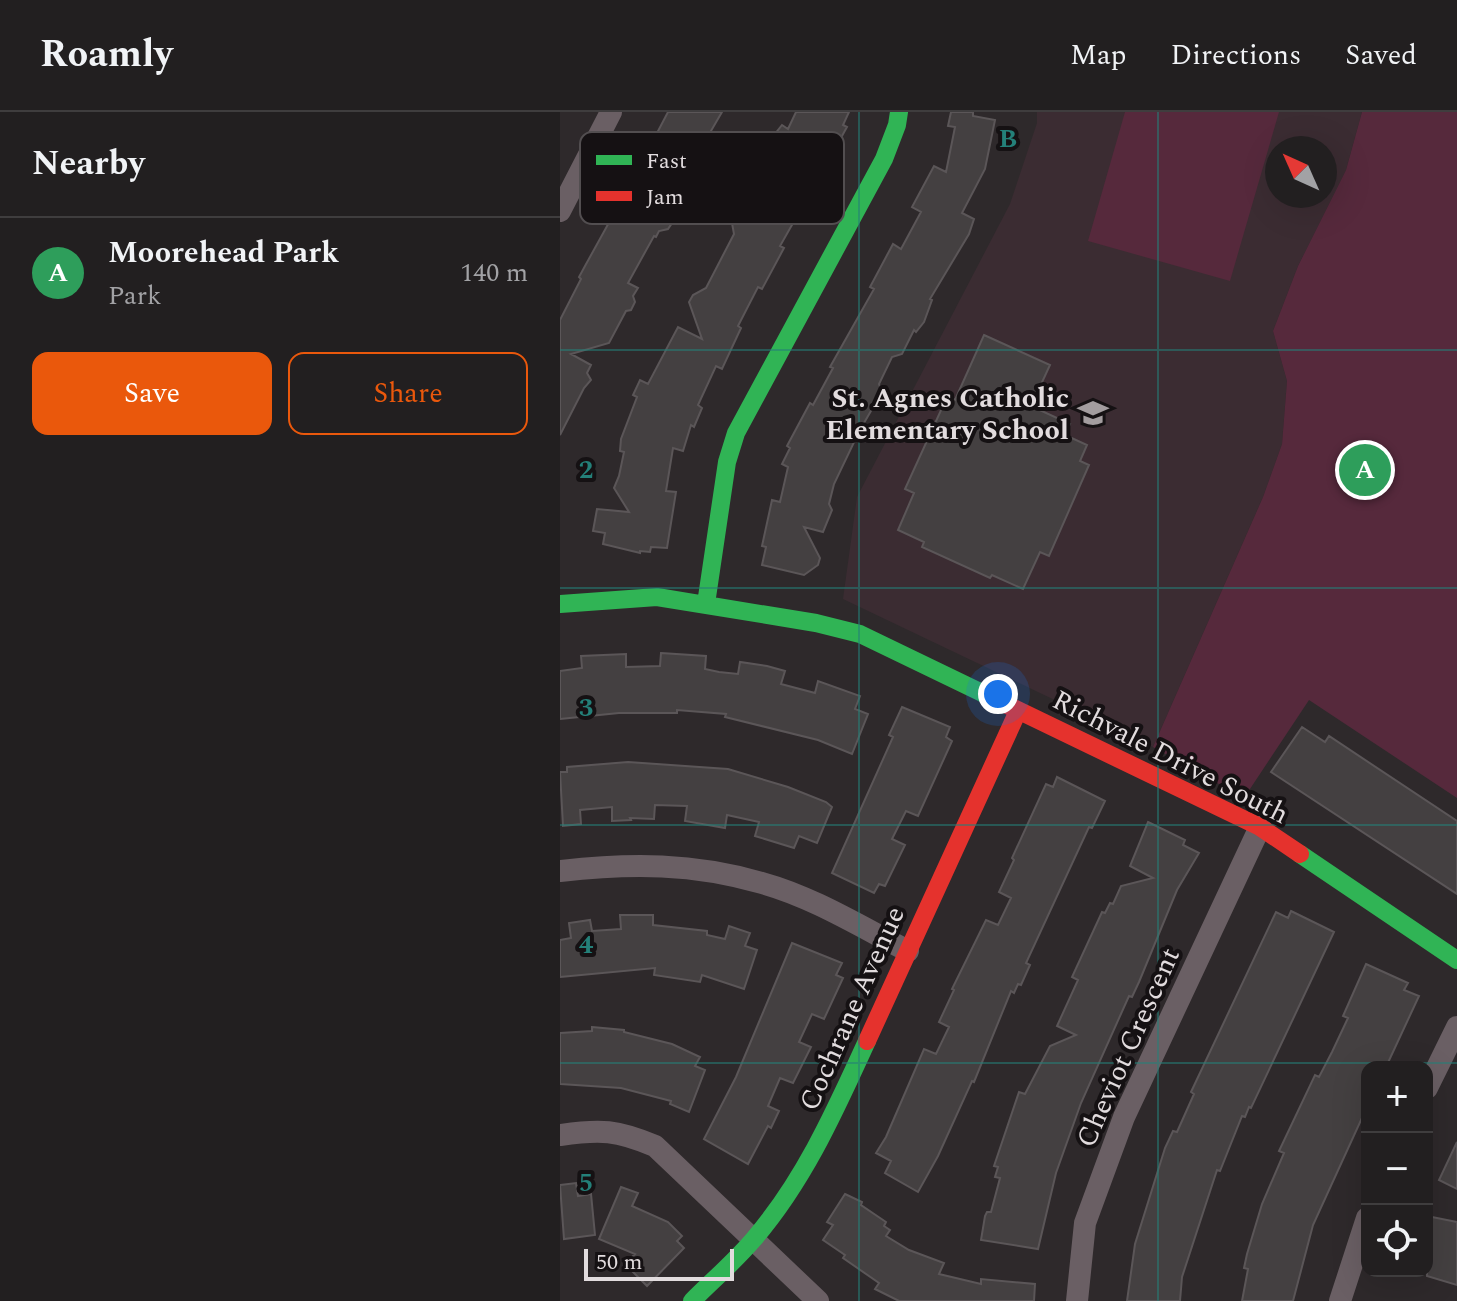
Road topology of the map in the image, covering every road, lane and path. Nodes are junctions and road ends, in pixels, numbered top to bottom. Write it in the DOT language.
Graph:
graph roads {
  1 [pos="611,112"];
  2 [pos="899,112"];
  3 [pos="601,132"];
  4 [pos="580,172"];
  5 [pos="560,211"];
  6 [pos="560,604"];
  7 [pos="706,604"];
  8 [pos="1018,711"];
  9 [pos="1260,827"];
  10 [pos="560,871"];
  11 [pos="908,951"];
  12 [pos="1457,960"];
  13 [pos="1457,1027"];
  14 [pos="1433,1076"];
  15 [pos="560,1135"];
  16 [pos="1361,1236"];
  17 [pos="754,1239"];
  18 [pos="692,1301"];
  19 [pos="818,1301"];
  20 [pos="1077,1301"];
  21 [pos="1340,1301"];
  1 -- 3 [label="street"];
  2 -- 7 [label="street"];
  4 -- 5 [label="street"];
  6 -- 7 [label="street, Richvale Drive South"];
  7 -- 8 [label="street, Richvale Drive South"];
  8 -- 9 [label="street, Richvale Drive South"];
  8 -- 11 [label="street, Cochrane Avenue"];
  9 -- 12 [label="street, Richvale Drive South"];
  9 -- 20 [label="street, Cheviot Crescent"];
  10 -- 11 [label="street"];
  11 -- 17 [label="street, Cochrane Avenue"];
  13 -- 14 [label="street"];
  15 -- 17 [label="street"];
  16 -- 21 [label="street"];
  17 -- 18 [label="street, Cochrane Avenue"];
  17 -- 19 [label="street"];
}
